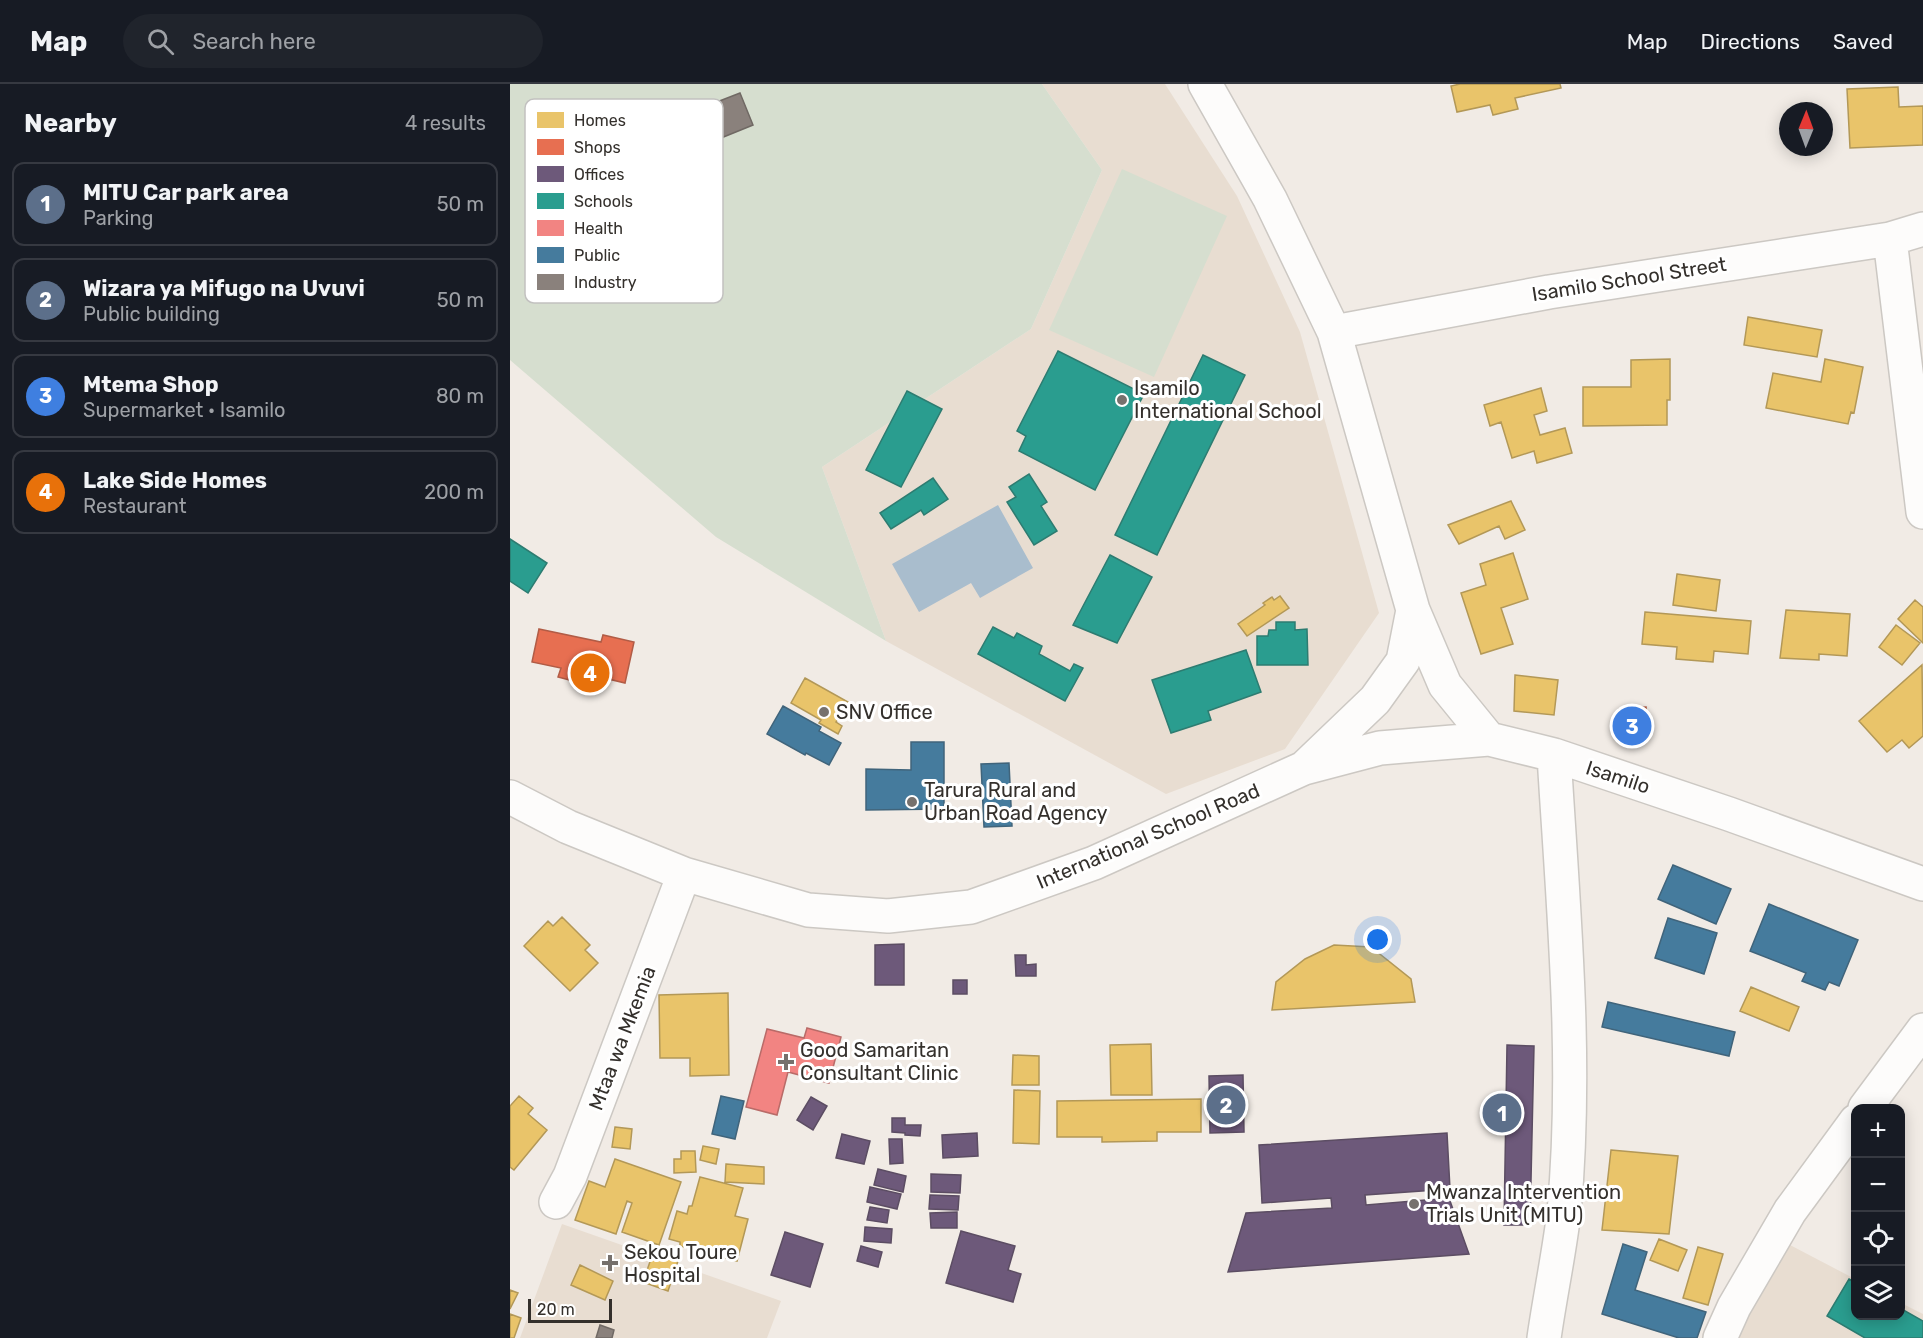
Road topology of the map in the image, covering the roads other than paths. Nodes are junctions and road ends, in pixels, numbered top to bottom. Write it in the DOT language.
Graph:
graph roads {
  1 [pos="1205,84"];
  2 [pos="1923,229"];
  3 [pos="1890,239"];
  4 [pos="1334,332"];
  5 [pos="1923,512"];
  6 [pos="1413,610"];
  7 [pos="1489,739"];
  8 [pos="1554,755"];
  9 [pos="1304,768"];
  10 [pos="510,797"];
  11 [pos="684,874"];
  12 [pos="1923,884"];
  13 [pos="1923,1030"];
  14 [pos="1868,1104"];
  15 [pos="1851,1128"];
  16 [pos="556,1202"];
  17 [pos="1544,1338"];
  18 [pos="1719,1338"];
  1 -- 4 [label="street"];
  2 -- 3 [label="street, Isamilo School Street"];
  3 -- 4 [label="street, Isamilo School Street"];
  3 -- 5 [label="street"];
  4 -- 6 [label="street"];
  6 -- 7 [label="street"];
  6 -- 9 [label="street"];
  7 -- 8 [label="street, Isamilo"];
  7 -- 9 [label="street, Isamilo"];
  8 -- 12 [label="street, Isamilo"];
  8 -- 17 [label="street"];
  9 -- 11 [label="street, International School Road"];
  10 -- 11 [label="street, International School Road"];
  11 -- 16 [label="street, Mtaa wa Mkemia"];
  13 -- 14 [label="street"];
  15 -- 18 [label="street"];
}
